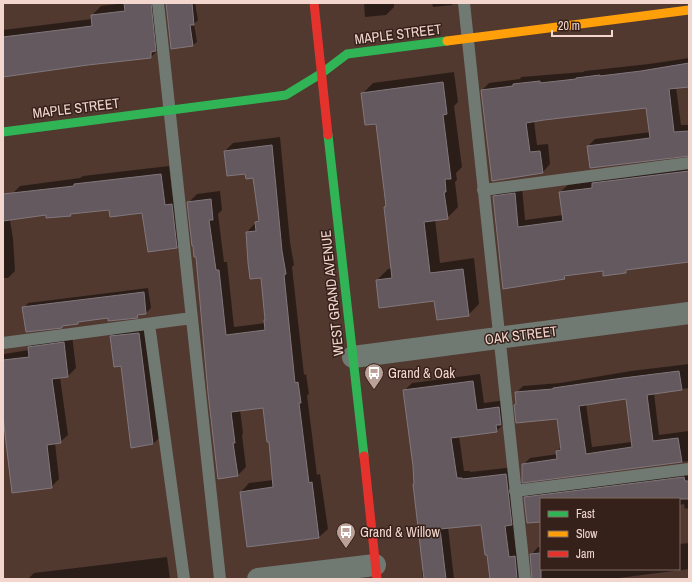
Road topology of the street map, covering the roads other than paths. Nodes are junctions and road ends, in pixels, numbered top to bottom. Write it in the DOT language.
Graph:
graph roads {
  1 [pos="158,3"];
  2 [pos="314,3"];
  3 [pos="464,3"];
  4 [pos="689,10"];
  5 [pos="468,39"];
  6 [pos="322,73"];
  7 [pos="170,110"];
  8 [pos="3,132"];
  9 [pos="689,163"];
  10 [pos="483,190"];
  11 [pos="689,314"];
  12 [pos="192,318"];
  13 [pos="150,324"];
  14 [pos="499,338"];
  15 [pos="3,343"];
  16 [pos="353,357"];
  17 [pos="689,469"];
  18 [pos="515,491"];
  19 [pos="376,572"];
  20 [pos="184,579"];
  21 [pos="220,579"];
  22 [pos="258,579"];
  23 [pos="525,579"];
  1 -- 7 [label="lane"];
  2 -- 6 [label="street, WEST GRAND AVENUE"];
  3 -- 5 [label="lane"];
  4 -- 5 [label="street, MAPLE STREET"];
  5 -- 6 [label="street, MAPLE STREET"];
  5 -- 10 [label="lane"];
  6 -- 7 [label="street, MAPLE STREET"];
  6 -- 16 [label="street, WEST GRAND AVENUE"];
  7 -- 8 [label="street, MAPLE STREET"];
  7 -- 12 [label="lane"];
  9 -- 10 [label="lane"];
  10 -- 14 [label="lane"];
  11 -- 14 [label="street, OAK STREET"];
  12 -- 13 [label="lane"];
  12 -- 21 [label="lane"];
  13 -- 15 [label="lane"];
  13 -- 20 [label="lane"];
  14 -- 16 [label="street, OAK STREET"];
  14 -- 18 [label="lane"];
  16 -- 19 [label="street, WEST GRAND AVENUE"];
  17 -- 18 [label="lane"];
  18 -- 23 [label="lane"];
  19 -- 22 [label="street"];
}
